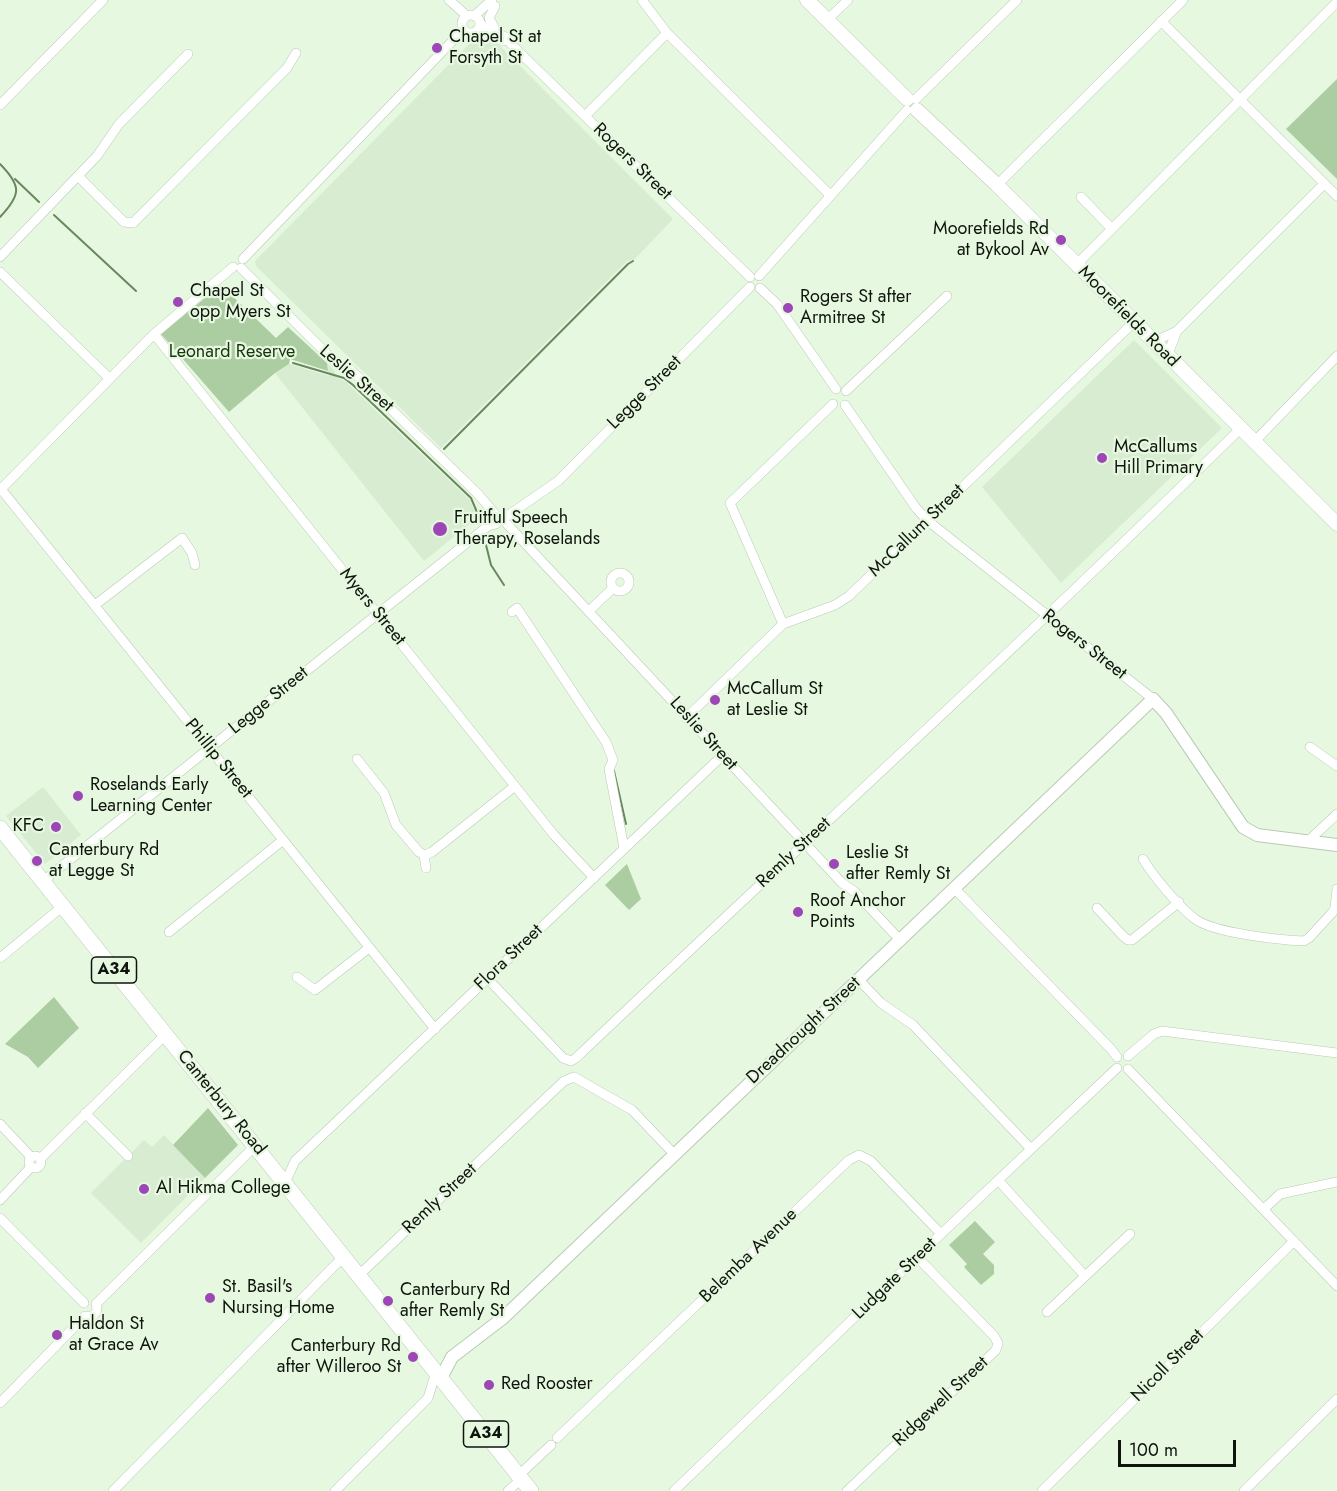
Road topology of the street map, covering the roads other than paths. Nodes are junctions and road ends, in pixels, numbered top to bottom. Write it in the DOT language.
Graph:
graph roads {
  1 [pos="103,0"];
  2 [pos="449,0"];
  3 [pos="642,0"];
  4 [pos="807,0"];
  5 [pos="848,0"];
  6 [pos="1017,0"];
  7 [pos="1183,0"];
  8 [pos="496,2"];
  9 [pos="1337,2"];
  10 [pos="827,20"];
  11 [pos="475,21"];
  12 [pos="1161,21"];
  13 [pos="464,30"];
  14 [pos="498,32"];
  15 [pos="667,33"];
  16 [pos="513,46"];
  17 [pos="296,53"];
  18 [pos="188,54"];
  19 [pos="1239,100"];
  20 [pos="0,105"];
  21 [pos="912,105"];
  22 [pos="585,116"];
  23 [pos="78,176"];
  24 [pos="1324,184"];
  25 [pos="997,185"];
  26 [pos="830,195"];
  27 [pos="1337,196"];
  28 [pos="1081,197"];
  29 [pos="1112,229"];
  30 [pos="0,257"];
  31 [pos="239,265"];
  32 [pos="1076,265"];
  33 [pos="0,272"];
  34 [pos="755,282"];
  35 [pos="947,296"];
  36 [pos="1133,323"];
  37 [pos="1177,331"];
  38 [pos="153,334"];
  39 [pos="1153,342"];
  40 [pos="1167,356"];
  41 [pos="1337,356"];
  42 [pos="109,378"];
  43 [pos="841,390"];
  44 [pos="833,404"];
  45 [pos="845,405"];
  46 [pos="1240,429"];
  47 [pos="1254,442"];
  48 [pos="1,489"];
  49 [pos="496,519"];
  50 [pos="507,520"];
  51 [pos="928,521"];
  52 [pos="1337,524"];
  53 [pos="195,565"];
  54 [pos="613,588"];
  55 [pos="95,604"];
  56 [pos="589,611"];
  57 [pos="512,612"];
  58 [pos="378,614"];
  59 [pos="1046,615"];
  60 [pos="783,624"];
  61 [pos="1153,699"];
  62 [pos="686,717"];
  63 [pos="1310,747"];
  64 [pos="210,748"];
  65 [pos="722,756"];
  66 [pos="357,759"];
  67 [pos="1337,766"];
  68 [pos="515,786"];
  69 [pos="1337,814"];
  70 [pos="1,832"];
  71 [pos="283,840"];
  72 [pos="1307,842"];
  73 [pos="804,843"];
  74 [pos="1337,845"];
  75 [pos="624,849"];
  76 [pos="424,855"];
  77 [pos="1143,859"];
  78 [pos="426,868"];
  79 [pos="594,878"];
  80 [pos="43,881"];
  81 [pos="955,889"];
  82 [pos="1337,889"];
  83 [pos="1179,902"];
  84 [pos="63,906"];
  85 [pos="1097,908"];
  86 [pos="169,932"];
  87 [pos="901,940"];
  88 [pos="369,948"];
  89 [pos="0,958"];
  90 [pos="297,977"];
  91 [pos="488,978"];
  92 [pos="859,980"];
  93 [pos="435,1029"];
  94 [pos="165,1035"];
  95 [pos="1337,1053"];
  96 [pos="1128,1056"];
  97 [pos="1117,1057"];
  98 [pos="571,1061"];
  99 [pos="1117,1068"];
  100 [pos="1128,1069"];
  101 [pos="574,1077"];
  102 [pos="85,1113"];
  103 [pos="0,1124"];
  104 [pos="255,1146"];
  105 [pos="1031,1149"];
  106 [pos="675,1155"];
  107 [pos="128,1156"];
  108 [pos="34,1161"];
  109 [pos="295,1161"];
  110 [pos="273,1169"];
  111 [pos="999,1180"];
  112 [pos="1337,1182"];
  113 [pos="285,1183"];
  114 [pos="0,1200"];
  115 [pos="1264,1209"];
  116 [pos="0,1218"];
  117 [pos="941,1234"];
  118 [pos="1131,1234"];
  119 [pos="1294,1241"];
  120 [pos="344,1256"];
  121 [pos="917,1257"];
  122 [pos="359,1275"];
  123 [pos="1085,1276"];
  124 [pos="1337,1286"];
  125 [pos="84,1303"];
  126 [pos="96,1304"];
  127 [pos="1047,1312"];
  128 [pos="85,1316"];
  129 [pos="435,1371"];
  130 [pos="451,1391"];
  131 [pos="428,1398"];
  132 [pos="1337,1399"];
  133 [pos="0,1403"];
  134 [pos="520,1477"];
  135 [pos="113,1491"];
  136 [pos="335,1491"];
  137 [pos="508,1491"];
  138 [pos="531,1491"];
  139 [pos="674,1491"];
  140 [pos="847,1491"];
  141 [pos="1042,1491"];
  142 [pos="1244,1491"];
  1 -- 20 [label="street"];
  2 -- 11 [label="street"];
  3 -- 15 [label="street"];
  4 -- 10 [label="main road, Moorefields Road"];
  5 -- 10 [label="street"];
  6 -- 21 [label="street, Legge Street"];
  7 -- 12 [label="street"];
  8 -- 11 [label="street"];
  8 -- 14 [label="street"];
  9 -- 19 [label="street"];
  10 -- 21 [label="main road, Moorefields Road"];
  11 -- 13 [label="street"];
  11 -- 13 [label="street"];
  11 -- 14 [label="street, Rogers Street"];
  11 -- 16 [label="street, Rogers Street"];
  12 -- 19 [label="street"];
  12 -- 25 [label="street"];
  13 -- 31 [label="street"];
  14 -- 16 [label="street, Rogers Street"];
  15 -- 22 [label="street"];
  15 -- 26 [label="street"];
  16 -- 22 [label="street, Rogers Street"];
  17 -- 23 [label="street"];
  18 -- 23 [label="street"];
  19 -- 24 [label="street"];
  19 -- 29 [label="street"];
  21 -- 25 [label="main road, Moorefields Road"];
  21 -- 26 [label="street, Legge Street"];
  22 -- 34 [label="street, Rogers Street"];
  23 -- 30 [label="street"];
  24 -- 27 [label="street"];
  24 -- 37 [label="street"];
  25 -- 32 [label="main road, Moorefields Road"];
  26 -- 34 [label="street, Legge Street"];
  28 -- 29 [label="street"];
  29 -- 32 [label="street"];
  31 -- 38 [label="street"];
  31 -- 49 [label="street, Leslie Street"];
  32 -- 36 [label="main road, Moorefields Road"];
  33 -- 42 [label="street"];
  34 -- 43 [label="street, Rogers Street"];
  34 -- 50 [label="street, Legge Street"];
  35 -- 43 [label="street"];
  36 -- 39 [label="main road, Moorefields Road"];
  36 -- 51 [label="street, McCallum Street"];
  37 -- 39 [label="street"];
  37 -- 40 [label="street"];
  38 -- 42 [label="street"];
  38 -- 58 [label="street, Myers Street"];
  39 -- 40 [label="main road, Moorefields Road"];
  40 -- 46 [label="main road, Moorefields Road"];
  41 -- 47 [label="street"];
  42 -- 48 [label="street"];
  43 -- 44 [label="street"];
  43 -- 45 [label="street"];
  44 -- 45 [label="street"];
  44 -- 60 [label="street"];
  45 -- 51 [label="street, Rogers Street"];
  46 -- 47 [label="main road, Moorefields Road"];
  46 -- 59 [label="street, Remly Street"];
  47 -- 52 [label="main road, Moorefields Road"];
  48 -- 55 [label="street, Phillip Street"];
  49 -- 50 [label="street"];
  49 -- 58 [label="street, Legge Street"];
  50 -- 56 [label="street, Leslie Street"];
  51 -- 59 [label="street, Rogers Street"];
  51 -- 60 [label="street, McCallum Street"];
  53 -- 55 [label="street"];
  54 -- 56 [label="street"];
  55 -- 64 [label="street, Phillip Street"];
  56 -- 62 [label="street, Leslie Street"];
  57 -- 75 [label="street"];
  58 -- 64 [label="street, Legge Street"];
  58 -- 68 [label="street, Myers Street"];
  59 -- 61 [label="street, Rogers Street"];
  59 -- 73 [label="street, Remly Street"];
  60 -- 62 [label="street, McCallum Street"];
  61 -- 72 [label="street, Rogers Street"];
  61 -- 81 [label="street, Dreadnought Street"];
  62 -- 65 [label="street, Leslie Street"];
  63 -- 67 [label="street"];
  64 -- 71 [label="street, Phillip Street"];
  64 -- 80 [label="street, Legge Street"];
  65 -- 73 [label="street, Leslie Street"];
  65 -- 75 [label="street, Flora Street"];
  66 -- 76 [label="street"];
  68 -- 76 [label="street"];
  68 -- 79 [label="street, Myers Street"];
  69 -- 72 [label="street"];
  70 -- 80 [label="highway, Canterbury Road / A34"];
  71 -- 86 [label="street"];
  71 -- 88 [label="street, Phillip Street"];
  72 -- 74 [label="street, Rogers Street"];
  73 -- 87 [label="street, Leslie Street"];
  73 -- 98 [label="street, Remly Street"];
  75 -- 79 [label="street, Flora Street"];
  76 -- 78 [label="street"];
  77 -- 83 [label="street"];
  79 -- 91 [label="street, Flora Street"];
  80 -- 84 [label="highway, Canterbury Road / A34"];
  81 -- 87 [label="street, Dreadnought Street"];
  81 -- 97 [label="street"];
  82 -- 83 [label="street"];
  83 -- 85 [label="street"];
  84 -- 89 [label="street"];
  84 -- 94 [label="highway, Canterbury Road / A34"];
  87 -- 92 [label="street, Dreadnought Street"];
  88 -- 90 [label="street"];
  88 -- 93 [label="street, Phillip Street"];
  91 -- 93 [label="street, Flora Street"];
  91 -- 98 [label="street"];
  92 -- 105 [label="street"];
  92 -- 106 [label="street, Dreadnought Street"];
  93 -- 109 [label="street, Flora Street"];
  94 -- 102 [label="street"];
  94 -- 104 [label="highway, Canterbury Road / A34"];
  95 -- 96 [label="street"];
  96 -- 97 [label="street"];
  96 -- 100 [label="street"];
  97 -- 99 [label="street"];
  98 -- 101 [label="street"];
  99 -- 100 [label="street"];
  99 -- 105 [label="street, Ludgate Street"];
  100 -- 115 [label="street"];
  101 -- 106 [label="street"];
  101 -- 122 [label="street, Remly Street"];
  102 -- 107 [label="street"];
  102 -- 108 [label="street"];
  103 -- 108 [label="street"];
  104 -- 110 [label="highway, Canterbury Road / A34"];
  104 -- 126 [label="street"];
  105 -- 111 [label="street, Ludgate Street"];
  106 -- 129 [label="street, Dreadnought Street"];
  108 -- 114 [label="street"];
  109 -- 110 [label="street, Flora Street"];
  109 -- 113 [label="street, Flora Street"];
  110 -- 113 [label="highway, Canterbury Road / A34"];
  111 -- 117 [label="street, Ludgate Street"];
  111 -- 123 [label="street"];
  112 -- 115 [label="street"];
  113 -- 120 [label="highway, Canterbury Road / A34"];
  115 -- 119 [label="street"];
  116 -- 125 [label="street"];
  117 -- 121 [label="street, Ludgate Street"];
  117 -- 134 [label="street, Belemba Avenue"];
  118 -- 123 [label="street"];
  119 -- 124 [label="street"];
  119 -- 141 [label="street, Nicoll Street"];
  120 -- 122 [label="highway, Canterbury Road / A34"];
  120 -- 135 [label="street"];
  121 -- 139 [label="street, Ludgate Street"];
  121 -- 140 [label="street, Ridgewell Street"];
  122 -- 129 [label="highway, Canterbury Road / A34"];
  123 -- 127 [label="street"];
  125 -- 126 [label="street"];
  125 -- 128 [label="street"];
  126 -- 128 [label="street"];
  128 -- 133 [label="street"];
  129 -- 130 [label="highway, Canterbury Road / A34"];
  129 -- 131 [label="street"];
  130 -- 131 [label="street"];
  130 -- 134 [label="highway, Canterbury Road / A34"];
  131 -- 136 [label="street"];
  132 -- 142 [label="street"];
  134 -- 137 [label="street, Belemba Avenue"];
  134 -- 138 [label="highway, Canterbury Road / A34"];
}
